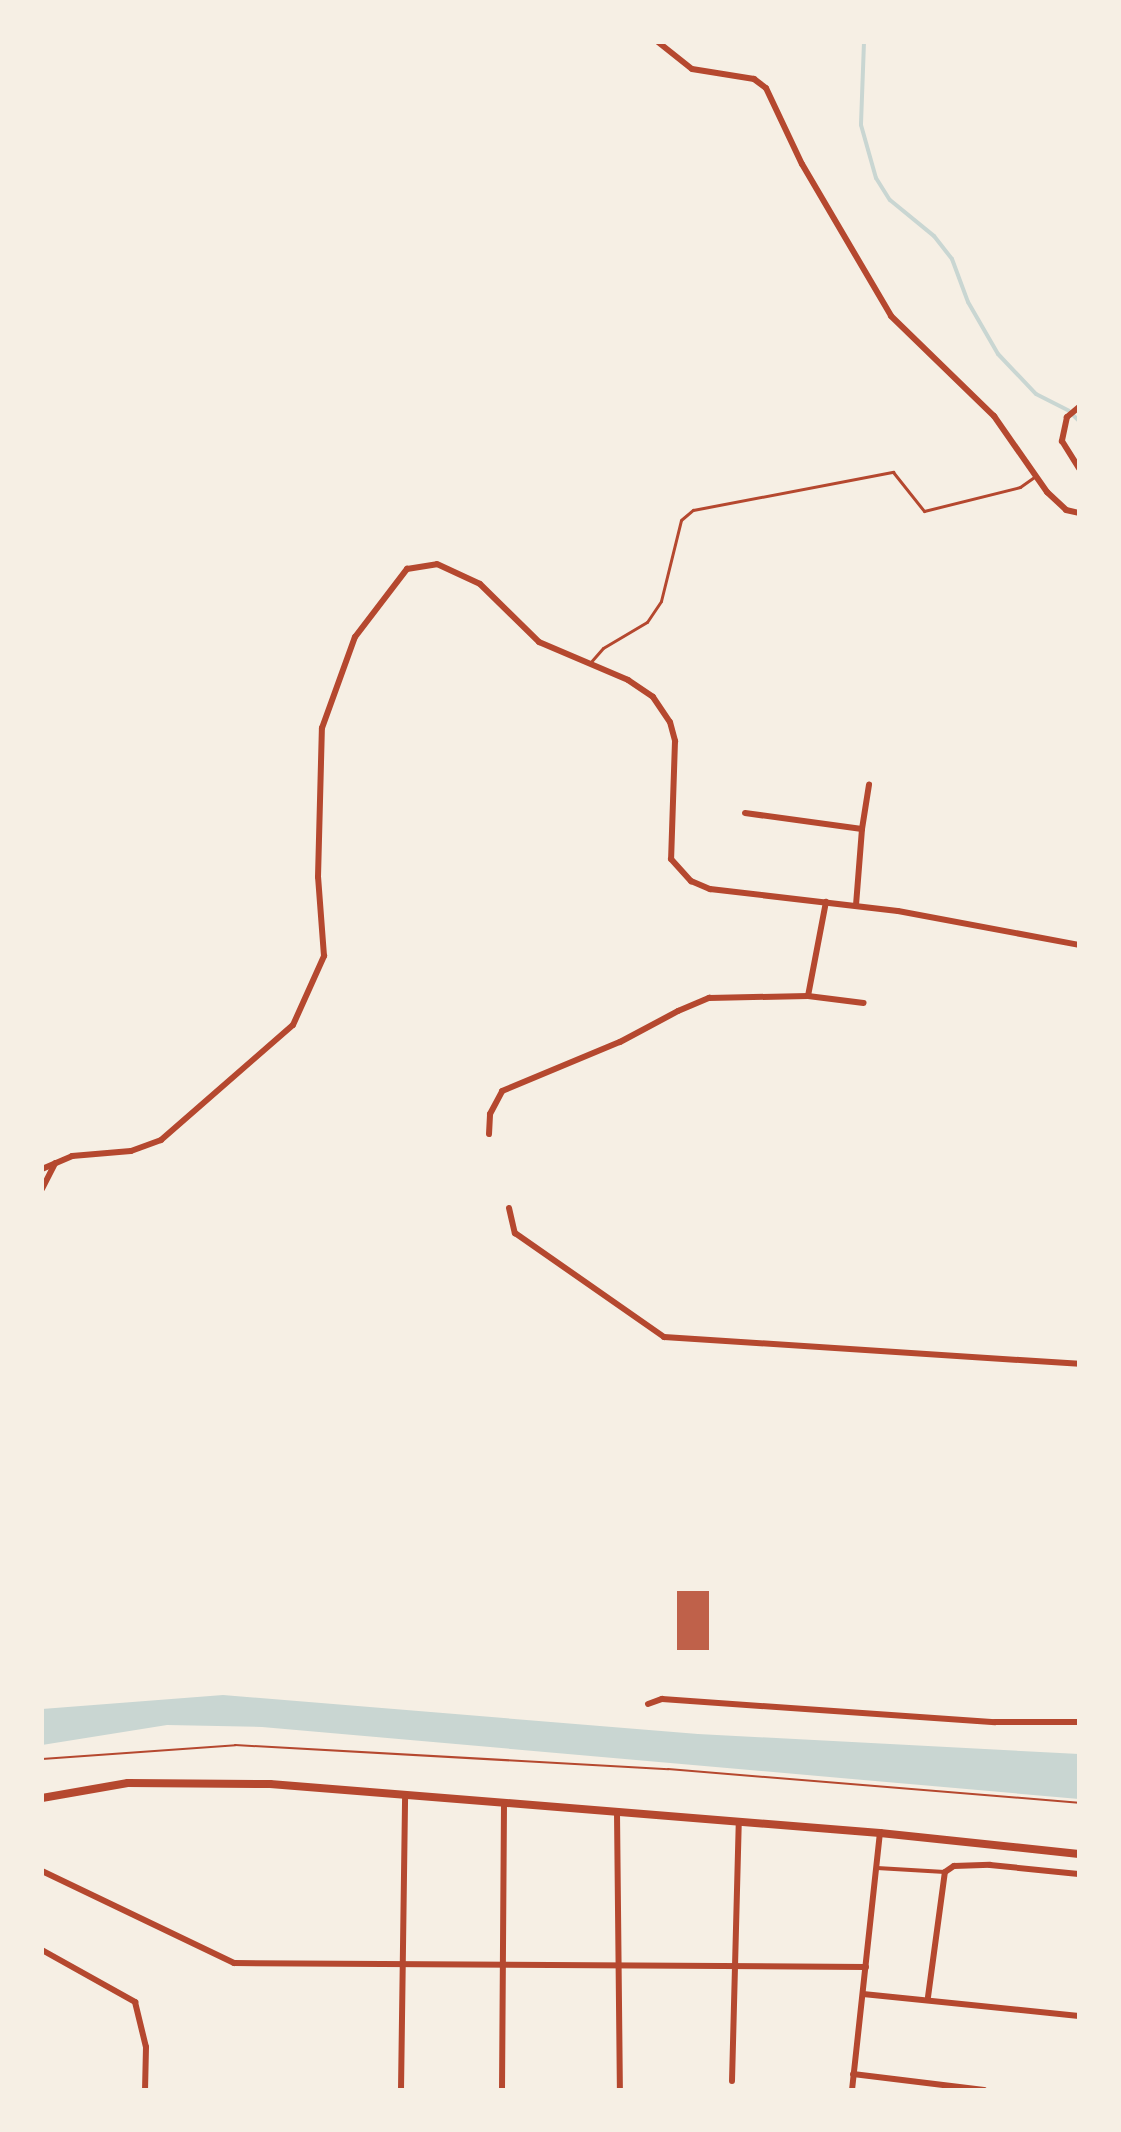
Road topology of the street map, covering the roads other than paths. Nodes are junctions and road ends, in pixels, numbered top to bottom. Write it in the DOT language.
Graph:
graph roads {
  1 [pos="658,42"];
  2 [pos="1079,407"];
  3 [pos="1079,468"];
  4 [pos="1036,476"];
  5 [pos="1079,513"];
  6 [pos="589,664"];
  7 [pos="869,785"];
  8 [pos="745,813"];
  9 [pos="862,829"];
  10 [pos="826,902"];
  11 [pos="856,906"];
  12 [pos="1079,945"];
  13 [pos="808,996"];
  14 [pos="864,1003"];
  15 [pos="489,1134"];
  16 [pos="55,1163"];
  17 [pos="42,1169"];
  18 [pos="42,1189"];
  19 [pos="509,1208"];
  20 [pos="1079,1364"];
  21 [pos="648,1704"];
  22 [pos="1079,1720"];
  23 [pos="42,1798"];
  24 [pos="405,1798"];
  25 [pos="504,1805"];
  26 [pos="617,1813"];
  27 [pos="739,1821"];
  28 [pos="880,1833"];
  29 [pos="1079,1854"];
  30 [pos="877,1868"];
  31 [pos="42,1871"];
  32 [pos="945,1872"];
  33 [pos="1079,1874"];
  34 [pos="42,1950"];
  35 [pos="403,1965"];
  36 [pos="502,1966"];
  37 [pos="866,1967"];
  38 [pos="619,1969"];
  39 [pos="735,1969"];
  40 [pos="863,1994"];
  41 [pos="928,1997"];
  42 [pos="1079,2016"];
  43 [pos="853,2074"];
  44 [pos="732,2081"];
  45 [pos="145,2090"];
  46 [pos="401,2090"];
  47 [pos="502,2090"];
  48 [pos="620,2090"];
  49 [pos="852,2090"];
  50 [pos="984,2090"];
  1 -- 4 [label="street"];
  2 -- 3 [label="street"];
  4 -- 5 [label="street"];
  4 -- 6 [label="lane"];
  6 -- 10 [label="street"];
  6 -- 16 [label="street"];
  7 -- 9 [label="street"];
  8 -- 9 [label="street"];
  9 -- 11 [label="street"];
  10 -- 11 [label="street"];
  10 -- 13 [label="street"];
  11 -- 12 [label="street"];
  13 -- 14 [label="street"];
  13 -- 15 [label="street"];
  16 -- 17 [label="street"];
  16 -- 18 [label="street"];
  19 -- 20 [label="street"];
  21 -- 22 [label="street"];
  23 -- 24 [label="main road"];
  24 -- 25 [label="main road"];
  24 -- 35 [label="street"];
  25 -- 26 [label="main road"];
  25 -- 36 [label="street"];
  26 -- 27 [label="main road"];
  26 -- 38 [label="street"];
  27 -- 28 [label="main road"];
  27 -- 39 [label="street"];
  28 -- 29 [label="main road"];
  28 -- 30 [label="street"];
  30 -- 32 [label="street"];
  30 -- 37 [label="street"];
  31 -- 35 [label="street"];
  32 -- 33 [label="street"];
  32 -- 41 [label="street"];
  34 -- 45 [label="street"];
  35 -- 36 [label="street"];
  35 -- 46 [label="street"];
  36 -- 38 [label="street"];
  36 -- 47 [label="street"];
  37 -- 39 [label="street"];
  37 -- 40 [label="street"];
  38 -- 39 [label="street"];
  38 -- 48 [label="street"];
  39 -- 44 [label="street"];
  40 -- 41 [label="street"];
  40 -- 43 [label="street"];
  41 -- 42 [label="street"];
  43 -- 49 [label="street"];
  43 -- 50 [label="street"];
}
